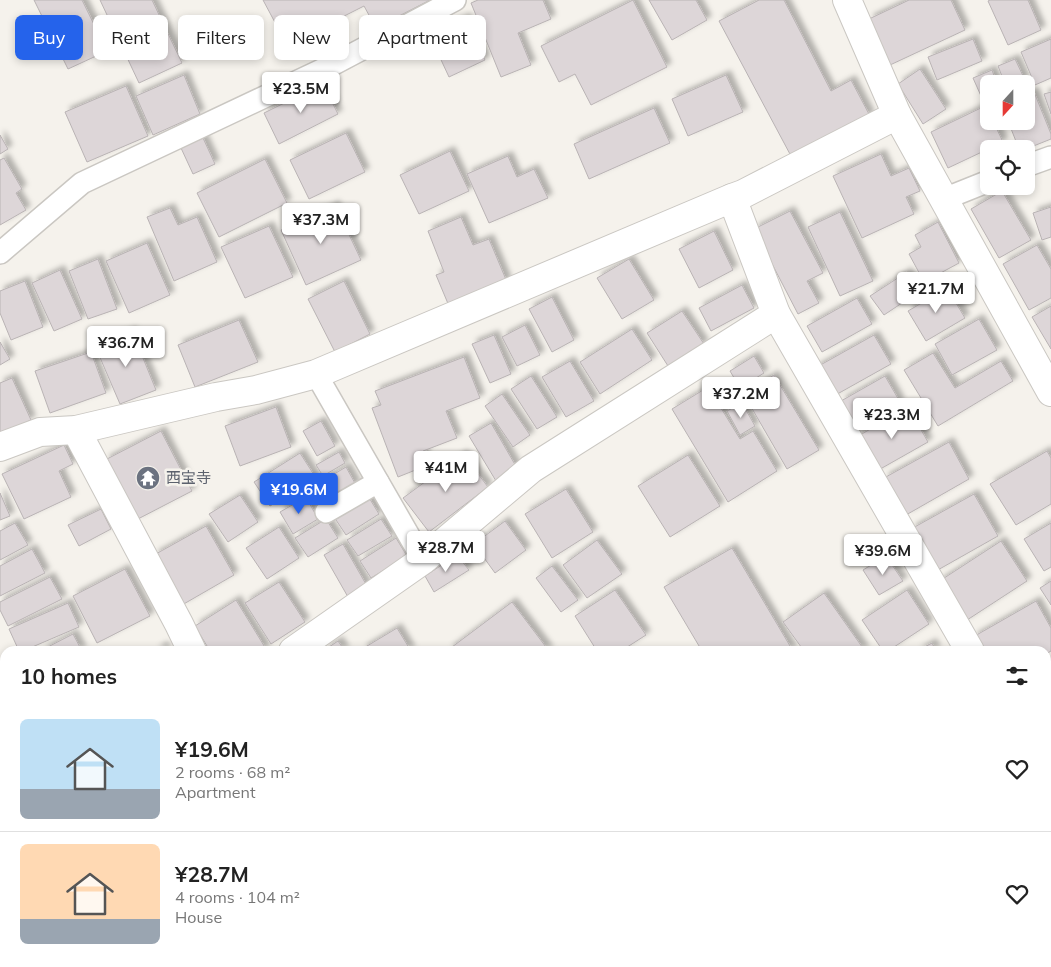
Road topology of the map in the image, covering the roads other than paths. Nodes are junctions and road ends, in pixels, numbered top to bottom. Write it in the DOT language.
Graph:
graph roads {
  1 [pos="455,0"];
  2 [pos="847,0"];
  3 [pos="897,114"];
  4 [pos="1051,157"];
  5 [pos="1035,163"];
  6 [pos="980,184"];
  7 [pos="732,198"];
  8 [pos="944,198"];
  9 [pos="0,253"];
  10 [pos="776,314"];
  11 [pos="316,374"];
  12 [pos="1048,378"];
  13 [pos="76,430"];
  14 [pos="0,447"];
  15 [pos="378,482"];
  16 [pos="326,512"];
  17 [pos="423,560"];
  18 [pos="190,646"];
  19 [pos="301,646"];
  20 [pos="967,646"];
  1 -- 9 [label="lane"];
  2 -- 3 [label="street"];
  3 -- 7 [label="street"];
  3 -- 8 [label="street"];
  4 -- 5 [label="lane"];
  6 -- 8 [label="lane"];
  7 -- 10 [label="street"];
  7 -- 11 [label="street"];
  8 -- 12 [label="street"];
  10 -- 17 [label="street"];
  10 -- 20 [label="street"];
  11 -- 13 [label="street"];
  11 -- 15 [label="lane"];
  13 -- 14 [label="street"];
  13 -- 18 [label="street"];
  15 -- 16 [label="lane"];
  15 -- 17 [label="lane"];
  17 -- 19 [label="street"];
}
